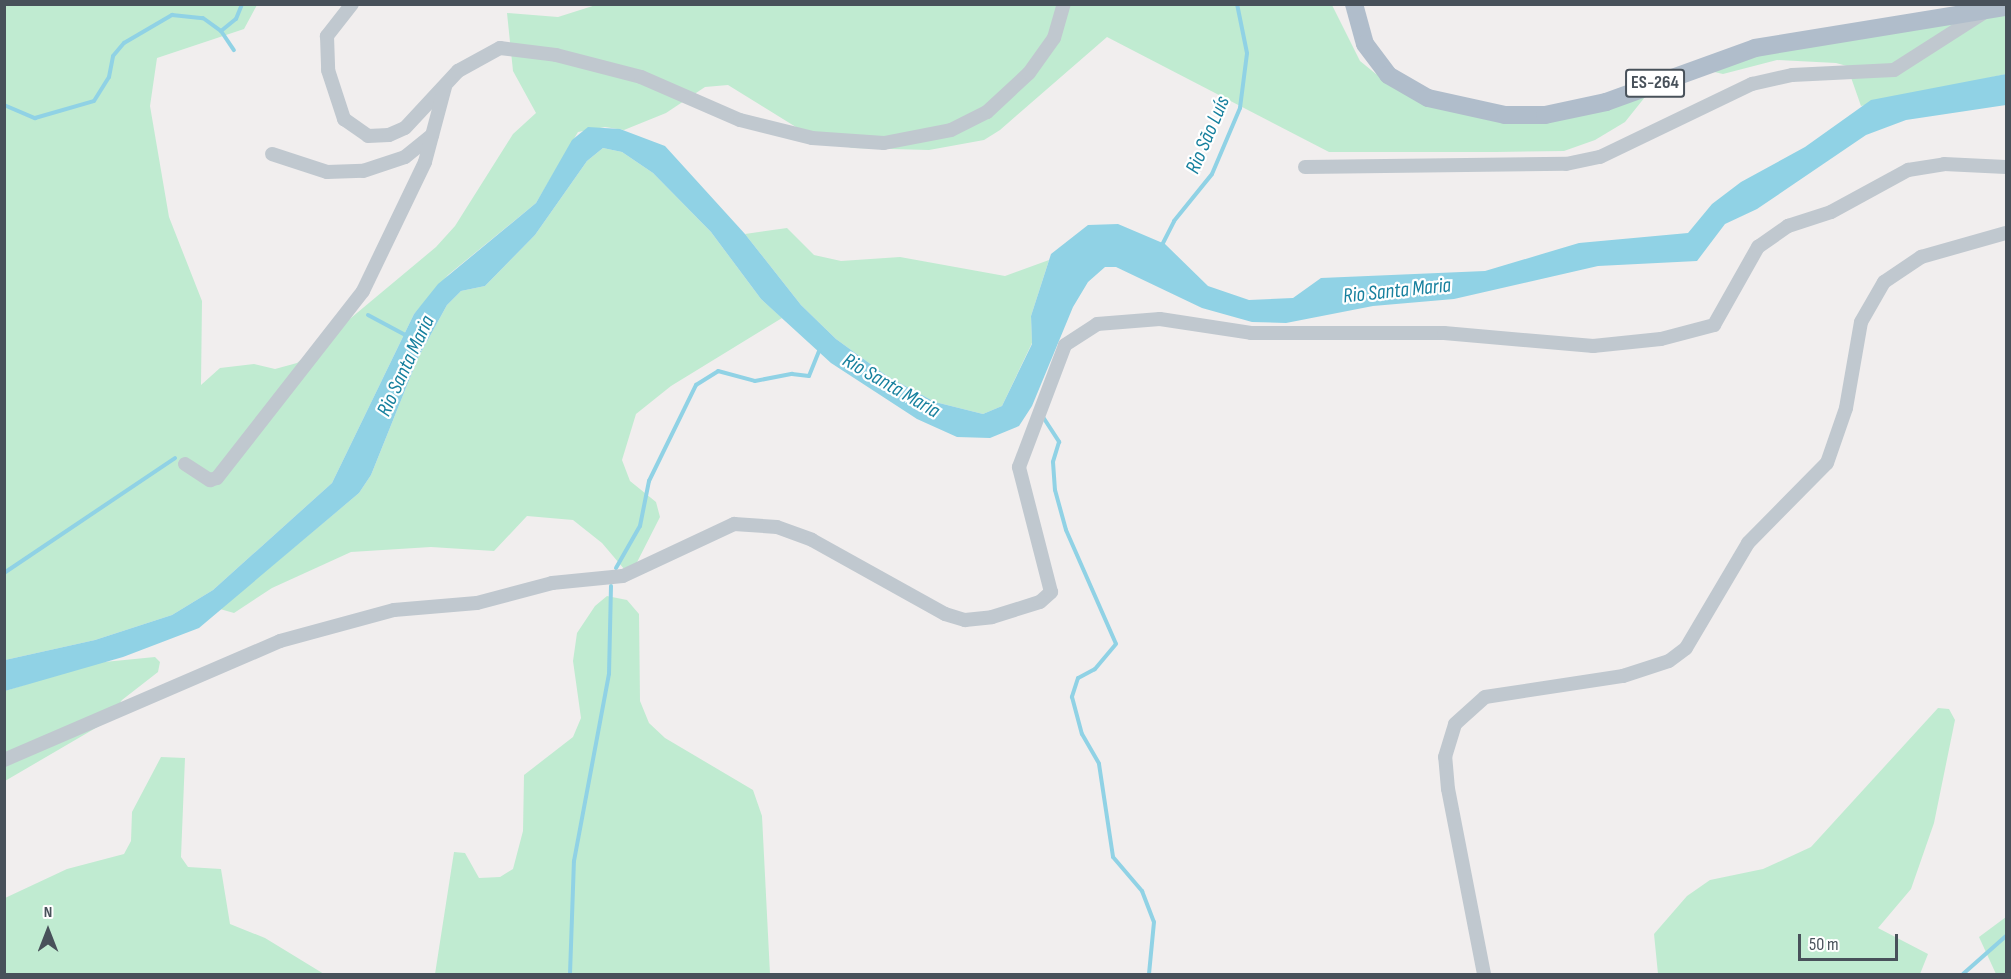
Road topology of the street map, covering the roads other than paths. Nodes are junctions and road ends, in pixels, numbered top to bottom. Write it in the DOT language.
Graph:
graph roads {
  1 [pos="352,4"];
  2 [pos="1064,4"];
  3 [pos="1354,4"];
  4 [pos="1998,8"];
  5 [pos="445,85"];
  6 [pos="434,134"];
  7 [pos="272,154"];
  8 [pos="2007,166"];
  9 [pos="1305,167"];
  10 [pos="2007,233"];
  11 [pos="185,464"];
  12 [pos="4,760"];
  13 [pos="1484,975"];
  1 -- 5 [label="street"];
  2 -- 5 [label="street"];
  3 -- 4 [label="main road, ES-264"];
  4 -- 9 [label="street"];
  5 -- 6 [label="street"];
  6 -- 7 [label="street"];
  6 -- 11 [label="street"];
  8 -- 12 [label="street"];
  10 -- 13 [label="street"];
}
